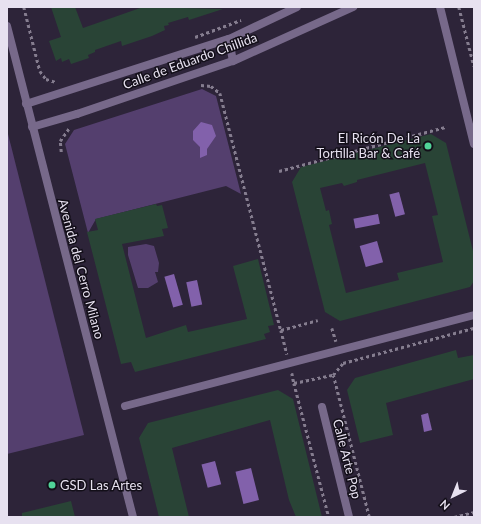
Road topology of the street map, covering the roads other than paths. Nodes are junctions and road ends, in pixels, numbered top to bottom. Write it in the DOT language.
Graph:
graph roads {
  1 [pos="297,7"];
  2 [pos="353,7"];
  3 [pos="440,7"];
  4 [pos="7,26"];
  5 [pos="229,39"];
  6 [pos="233,61"];
  7 [pos="26,104"];
  8 [pos="32,127"];
  9 [pos="474,144"];
  10 [pos="474,315"];
  11 [pos="125,406"];
  12 [pos="322,407"];
  13 [pos="133,517"];
  14 [pos="349,517"];
  1 -- 5 [label="street, Calle de Eduardo Chillida"];
  2 -- 6 [label="street, Calle de Eduardo Chillida"];
  3 -- 9 [label="street"];
  4 -- 7 [label="street, Avenida del Cerro Milano"];
  5 -- 6 [label="street"];
  5 -- 7 [label="street, Calle de Eduardo Chillida"];
  6 -- 8 [label="street, Calle de Eduardo Chillida"];
  7 -- 8 [label="street, Avenida del Cerro Milano"];
  8 -- 13 [label="street, Avenida del Cerro Milano"];
  10 -- 11 [label="street"];
  12 -- 14 [label="street, Calle Arte Pop"];
}
